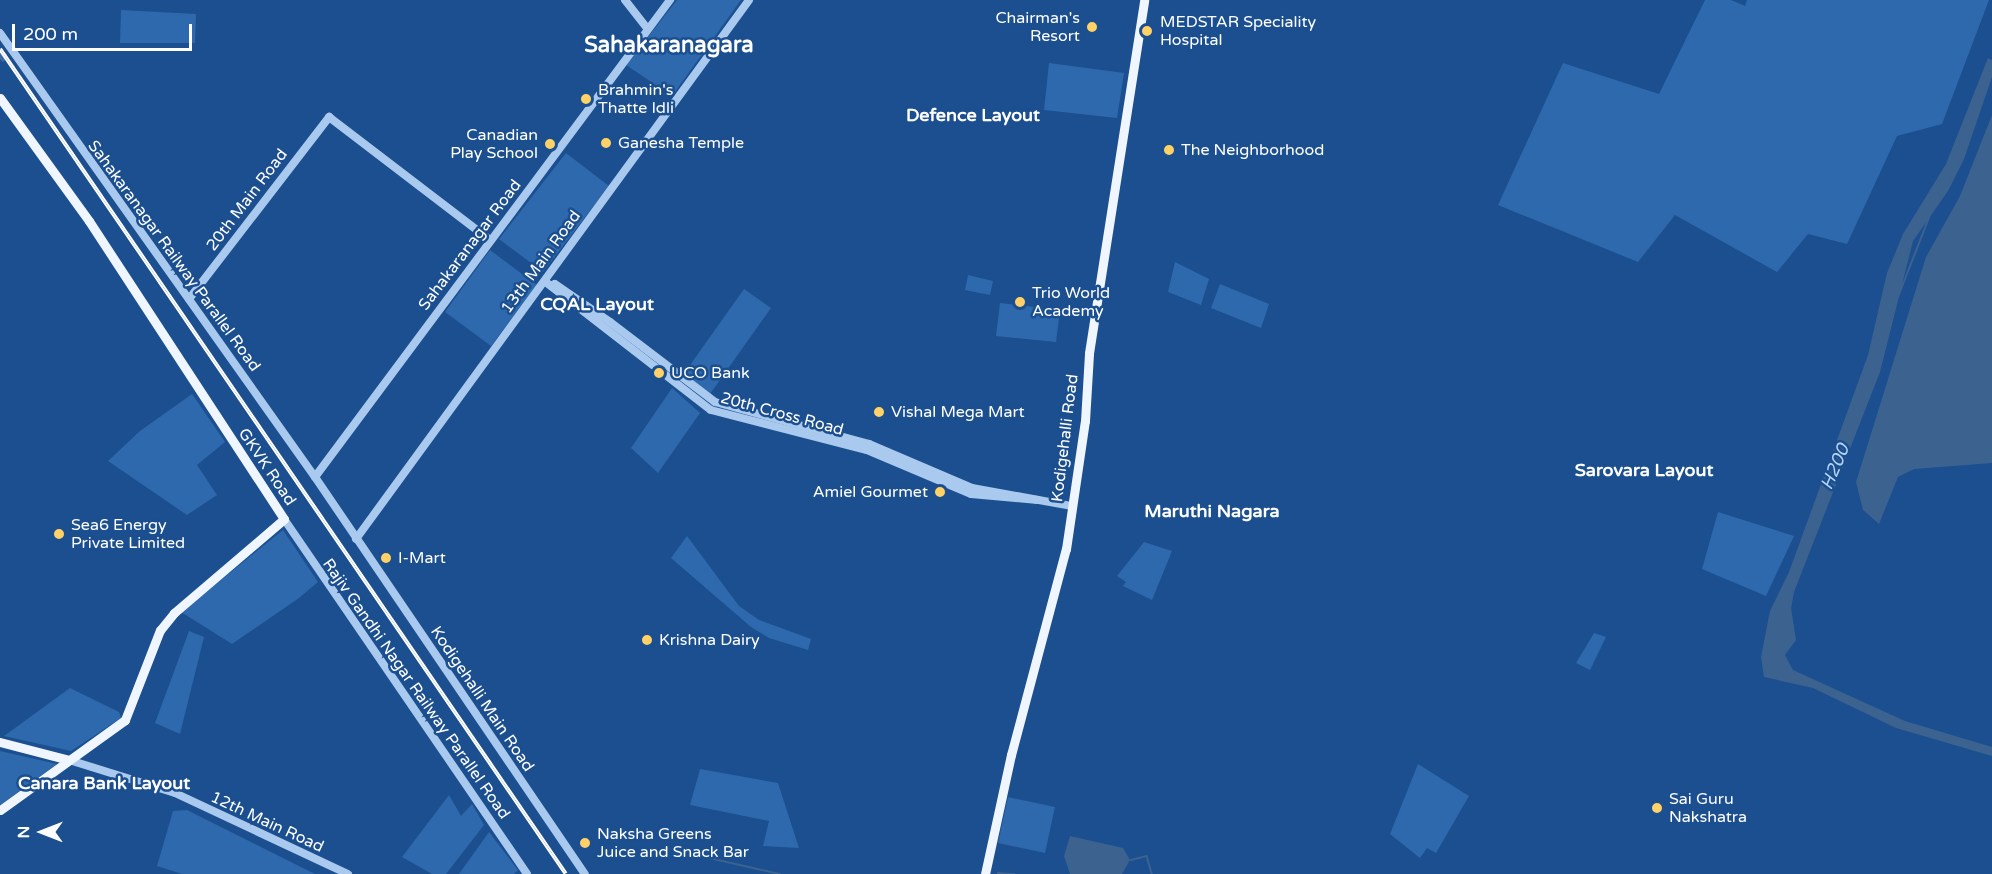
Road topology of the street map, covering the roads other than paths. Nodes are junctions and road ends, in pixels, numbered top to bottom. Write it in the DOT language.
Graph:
graph roads {
  1 [pos="625,0"];
  2 [pos="670,0"];
  3 [pos="749,0"];
  4 [pos="1144,0"];
  5 [pos="648,29"];
  6 [pos="0,33"];
  7 [pos="0,98"];
  8 [pos="490,240"];
  9 [pos="544,281"];
  10 [pos="189,299"];
  11 [pos="315,477"];
  12 [pos="1072,506"];
  13 [pos="284,519"];
  14 [pos="356,539"];
  15 [pos="0,742"];
  16 [pos="69,760"];
  17 [pos="0,810"];
  18 [pos="348,874"];
  19 [pos="527,874"];
  20 [pos="585,874"];
  21 [pos="985,874"];
  1 -- 5 [label="street"];
  2 -- 5 [label="street, Sahakaranagar Road"];
  3 -- 9 [label="street, 13th Main Road"];
  4 -- 12 [label="main road, Kodigehalli Road"];
  5 -- 8 [label="street, Sahakaranagar Road"];
  6 -- 10 [label="street, Sahakaranagar Railway Parallel Road"];
  7 -- 13 [label="main road, GKVK Road"];
  8 -- 10 [label="street, 20th Main Road"];
  8 -- 11 [label="street, Sahakaranagar Road"];
  9 -- 12 [label="street, 20th Cross Road"];
  9 -- 14 [label="street, 13th Main Road"];
  10 -- 11 [label="street, Sahakaranagar Railway Parallel Road"];
  11 -- 14 [label="street, Sahakaranagar Railway Parallel Road"];
  12 -- 21 [label="main road, Kodigehalli Road"];
  13 -- 16 [label="main road, GKVK Road"];
  13 -- 19 [label="street, Rajiv Gandhi Nagar Railway Parallel Road"];
  14 -- 20 [label="street, Kodigehalli Main Road"];
  15 -- 16 [label="main road"];
  16 -- 17 [label="main road, GKVK Road"];
  16 -- 18 [label="street, 12th Main Road"];
}
